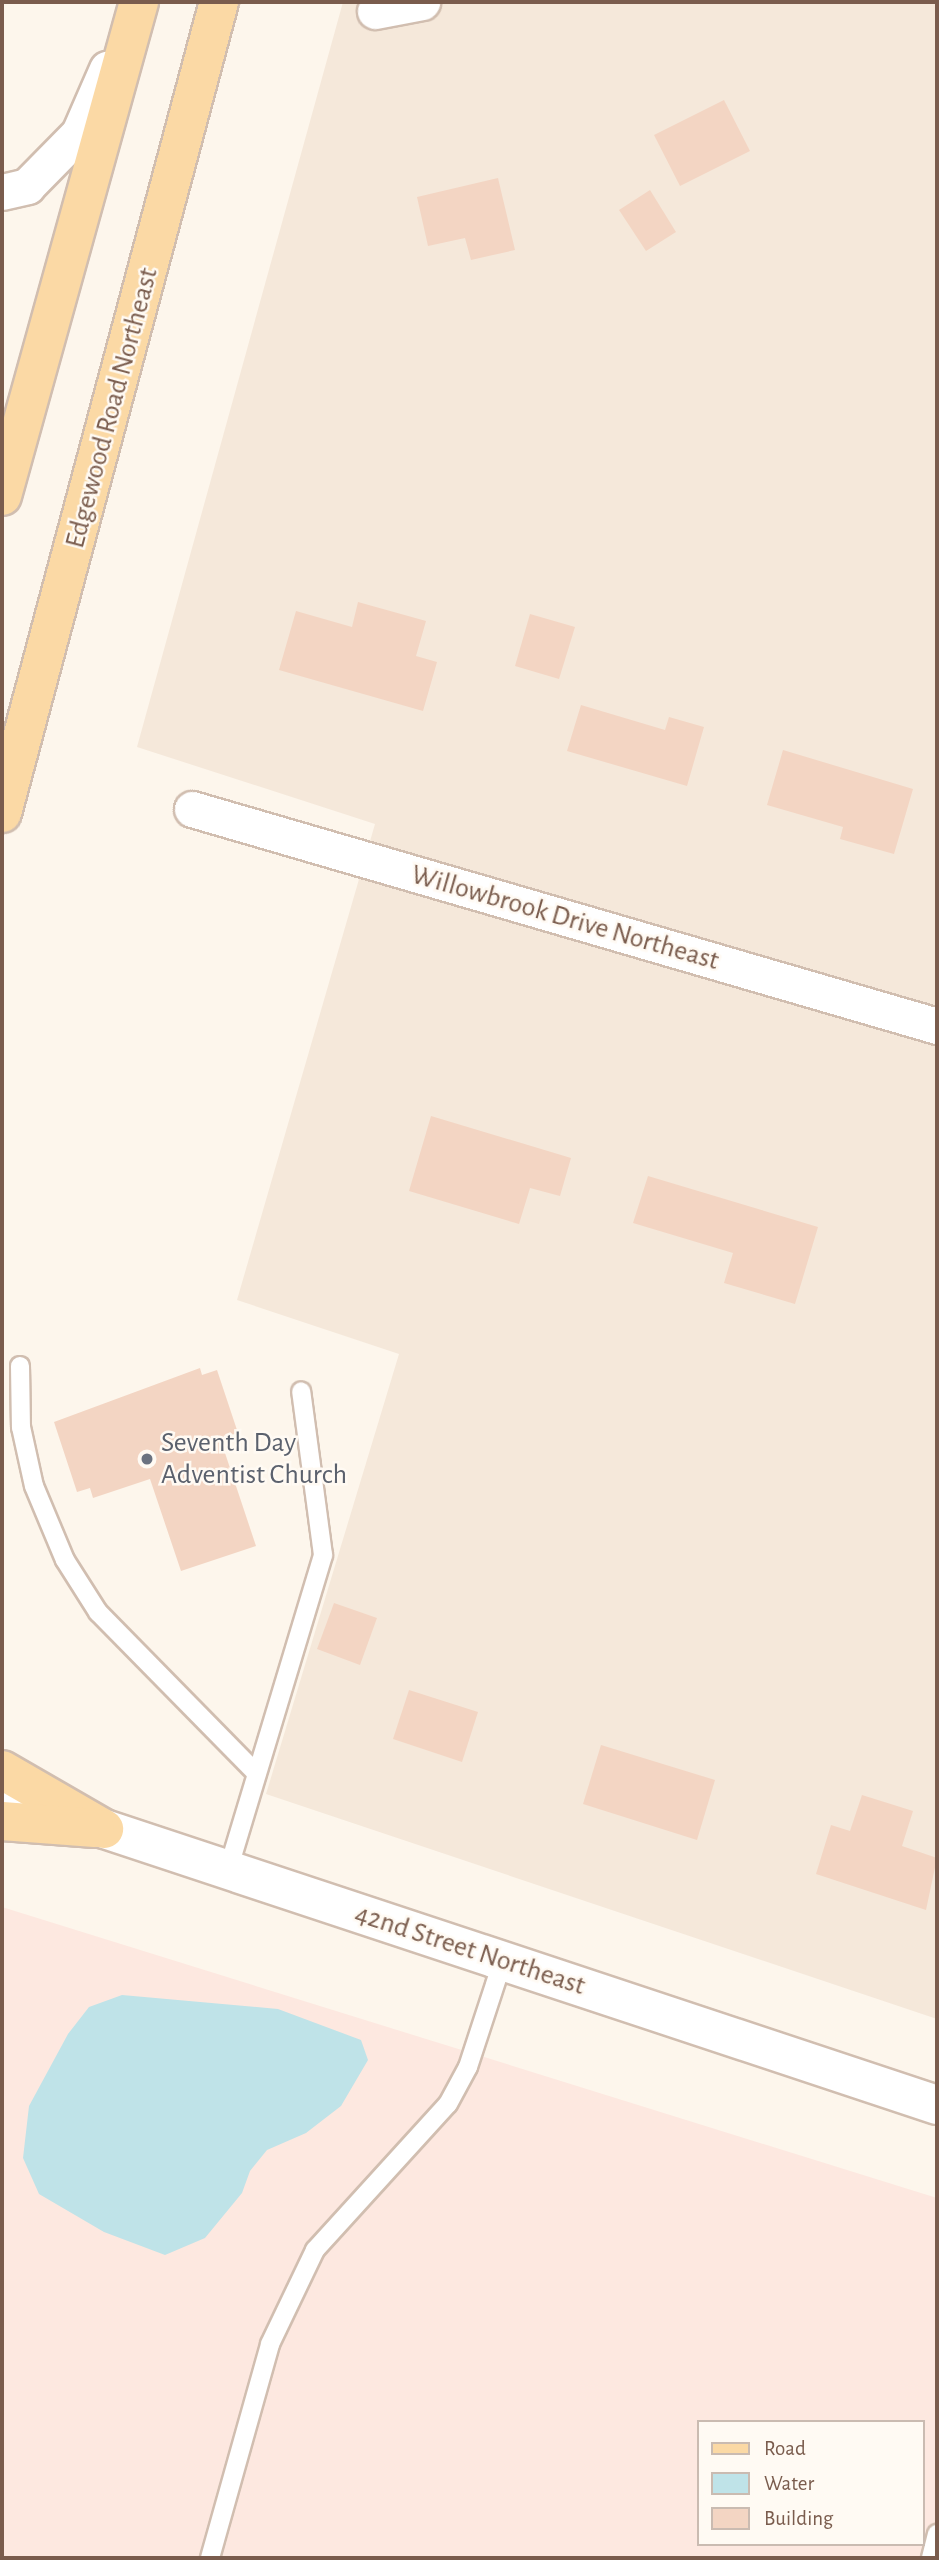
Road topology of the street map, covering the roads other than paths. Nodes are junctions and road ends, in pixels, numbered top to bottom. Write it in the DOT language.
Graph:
graph roads {
  1 [pos="138,2"];
  2 [pos="219,2"];
  3 [pos="422,2"];
  4 [pos="375,11"];
  5 [pos="2,192"];
  6 [pos="2,496"];
  7 [pos="192,809"];
  8 [pos="2,813"];
  9 [pos="937,1026"];
  10 [pos="20,1366"];
  11 [pos="301,1391"];
  12 [pos="2,1770"];
  13 [pos="255,1772"];
  14 [pos="2,1795"];
  15 [pos="2,1821"];
  16 [pos="104,1829"];
  17 [pos="228,1870"];
  18 [pos="503,1961"];
  19 [pos="937,2105"];
  20 [pos="937,2534"];
  21 [pos="210,2558"];
  22 [pos="931,2558"];
  1 -- 5 [label="street"];
  1 -- 6 [label="main road"];
  2 -- 8 [label="main road, Edgewood Road Northeast"];
  3 -- 4 [label="street"];
  7 -- 9 [label="street, Willowbrook Drive Northeast"];
  10 -- 13 [label="lane"];
  11 -- 13 [label="lane"];
  12 -- 16 [label="main road"];
  13 -- 17 [label="lane"];
  14 -- 16 [label="street, 42nd Street Northeast"];
  15 -- 16 [label="main road"];
  16 -- 17 [label="street, 42nd Street Northeast"];
  17 -- 18 [label="street, 42nd Street Northeast"];
  18 -- 19 [label="street, 42nd Street Northeast"];
  18 -- 21 [label="lane"];
  20 -- 22 [label="lane"];
}
